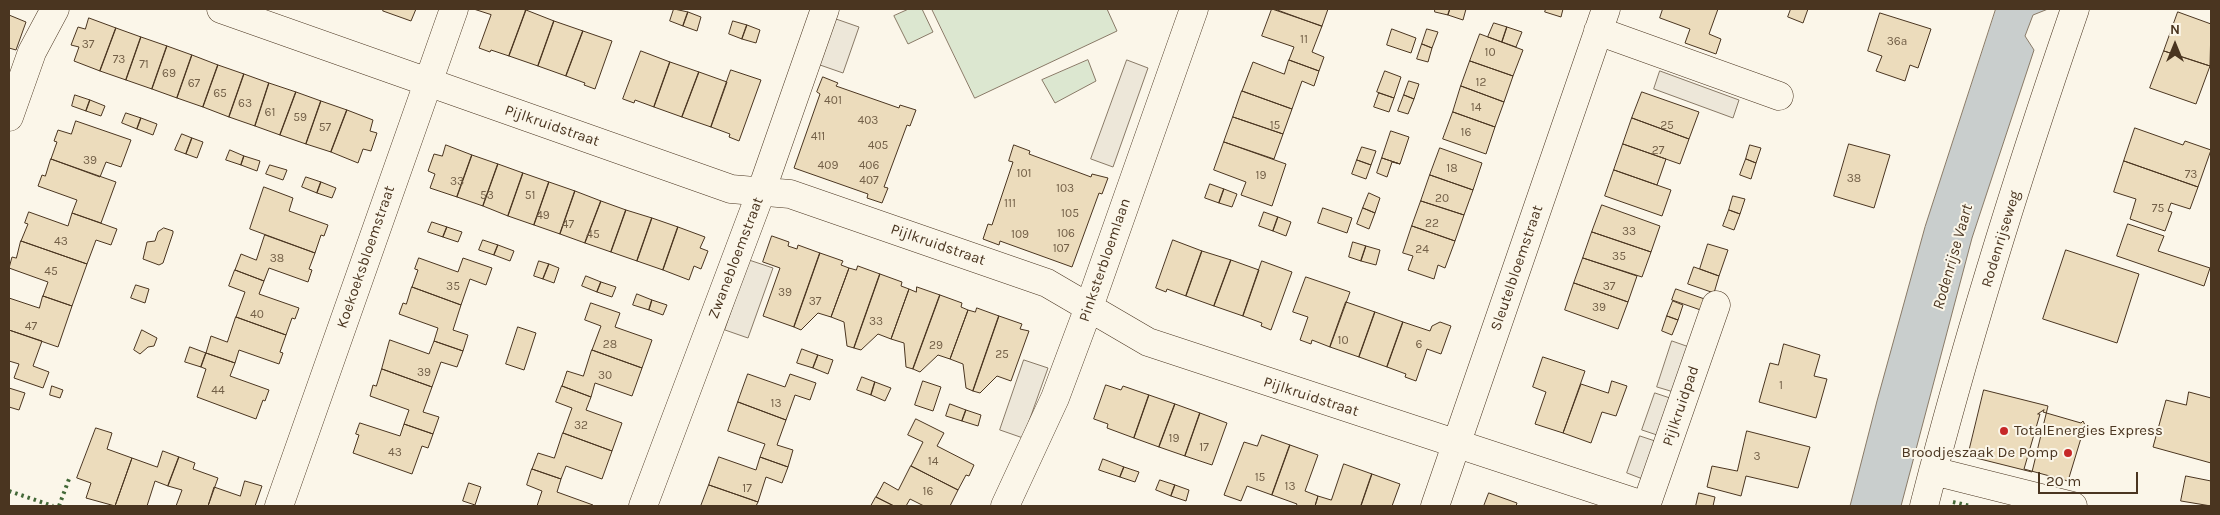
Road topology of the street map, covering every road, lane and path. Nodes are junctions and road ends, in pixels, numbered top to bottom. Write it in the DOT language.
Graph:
graph roads {
  1 [pos="55,9"];
  2 [pos="221,9"];
  3 [pos="454,9"];
  4 [pos="825,9"];
  5 [pos="1194,9"];
  6 [pos="2075,9"];
  7 [pos="1602,20"];
  8 [pos="428,82"];
  9 [pos="1779,96"];
  10 [pos="9,117"];
  11 [pos="761,192"];
  12 [pos="1716,305"];
  13 [pos="1089,307"];
  14 [pos="1456,445"];
  15 [pos="1933,471"];
  16 [pos="278,506"];
  17 [pos="643,506"];
  18 [pos="1005,506"];
  19 [pos="1435,506"];
  20 [pos="1646,506"];
  21 [pos="1924,506"];
  22 [pos="2073,506"];
  1 -- 10 [label="street"];
  2 -- 8 [label="street, Pijlkruidstraat"];
  3 -- 8 [label="street, Koekoeksbloemstraat"];
  4 -- 11 [label="street, Zwanebloemstraat"];
  5 -- 13 [label="street, Pinksterbloemlaan"];
  6 -- 15 [label="street, Rodenrijseweg"];
  7 -- 9 [label="street, Sleutelbloemstraat"];
  7 -- 14 [label="street, Sleutelbloemstraat"];
  8 -- 11 [label="street, Pijlkruidstraat"];
  8 -- 16 [label="street, Koekoeksbloemstraat"];
  11 -- 13 [label="street, Pijlkruidstraat"];
  11 -- 17 [label="street, Zwanebloemstraat"];
  12 -- 20 [label="street, Pijlkruidpad"];
  13 -- 14 [label="street, Pijlkruidstraat"];
  13 -- 18 [label="street, Pinksterbloemlaan"];
  14 -- 19 [label="street, Sleutelbloemstraat"];
  14 -- 20 [label="street, Pijlkruidstraat"];
  15 -- 21 [label="street, Rodenrijseweg"];
  15 -- 22 [label="street"];
}
